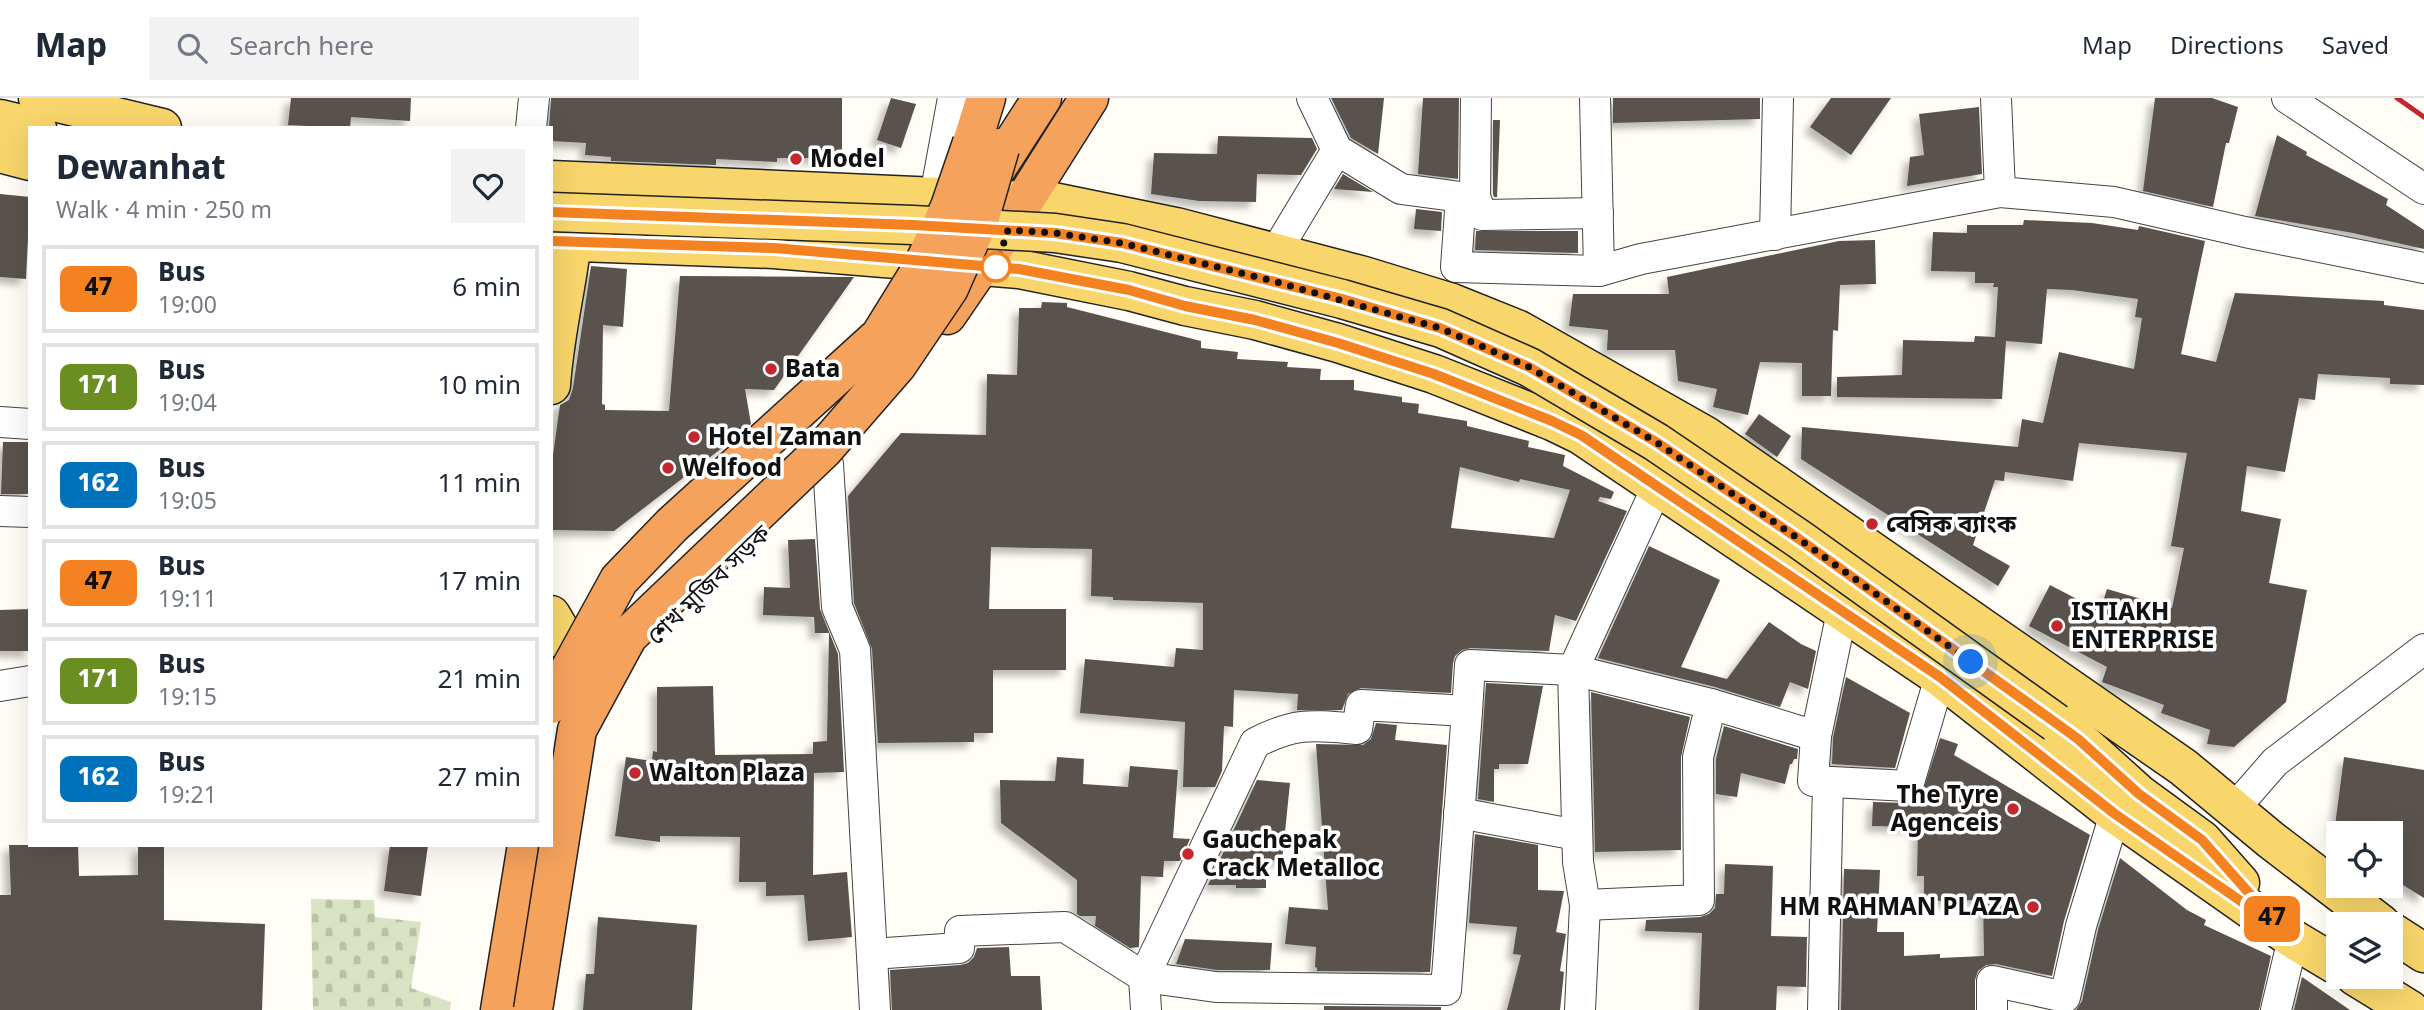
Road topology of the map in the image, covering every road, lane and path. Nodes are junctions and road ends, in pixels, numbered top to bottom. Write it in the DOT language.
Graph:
graph roads {
  1 [pos="38,98"];
  2 [pos="534,98"];
  3 [pos="953,98"];
  4 [pos="986,98"];
  5 [pos="1016,98"];
  6 [pos="1042,98"];
  7 [pos="1088,98"];
  8 [pos="1110,98"];
  9 [pos="1312,98"];
  10 [pos="1476,98"];
  11 [pos="1595,98"];
  12 [pos="1778,98"];
  13 [pos="1996,98"];
  14 [pos="2287,98"];
  15 [pos="0,119"];
  16 [pos="29,126"];
  17 [pos="154,126"];
  18 [pos="531,126"];
  19 [pos="1337,150"];
  20 [pos="0,153"];
  21 [pos="28,160"];
  22 [pos="553,180"];
  23 [pos="2424,188"];
  24 [pos="2000,192"];
  25 [pos="935,196"];
  26 [pos="1468,197"];
  27 [pos="1023,203"];
  28 [pos="972,207"];
  29 [pos="1598,214"];
  30 [pos="558,232"];
  31 [pos="1775,235"];
  32 [pos="1275,253"];
  33 [pos="932,261"];
  34 [pos="982,266"];
  35 [pos="2424,268"];
  36 [pos="1599,271"];
  37 [pos="553,363"];
  38 [pos="0,422"];
  39 [pos="28,424"];
  40 [pos="828,464"];
  41 [pos="1657,487"];
  42 [pos="0,511"];
  43 [pos="28,512"];
  44 [pos="1842,612"];
  45 [pos="2424,649"];
  46 [pos="555,663"];
  47 [pos="1573,670"];
  48 [pos="1940,677"];
  49 [pos="28,681"];
  50 [pos="0,687"];
  51 [pos="605,698"];
  52 [pos="1711,704"];
  53 [pos="1467,711"];
  54 [pos="2067,731"];
  55 [pos="1816,736"];
  56 [pos="1828,782"];
  57 [pos="2234,809"];
  58 [pos="1459,813"];
  59 [pos="2115,814"];
  60 [pos="1577,835"];
  61 [pos="2271,840"];
  62 [pos="517,847"];
  63 [pos="527,847"];
  64 [pos="1585,905"];
  65 [pos="2365,912"];
  66 [pos="2287,934"];
  67 [pos="2403,939"];
  68 [pos="2424,953"];
  69 [pos="872,954"];
  70 [pos="2326,958"];
  71 [pos="1144,977"];
  72 [pos="2376,989"];
  73 [pos="494,1010"];
  74 [pos="500,1010"];
  75 [pos="533,1010"];
  76 [pos="542,1010"];
  77 [pos="875,1010"];
  78 [pos="1146,1010"];
  79 [pos="1580,1010"];
  80 [pos="1823,1010"];
  81 [pos="1992,1010"];
  82 [pos="2276,1010"];
  83 [pos="2410,1010"];
  1 -- 17 [label="main road"];
  2 -- 18 [label="street"];
  3 -- 25 [label="street"];
  4 -- 46 [label="highway, bridge"];
  5 -- 75 [label="highway, bridge"];
  6 -- 28 [label="highway"];
  7 -- 27 [label="highway, শেখ মুজিব সড়ক"];
  8 -- 27 [label="street"];
  9 -- 19 [label="street"];
  10 -- 26 [label="street"];
  11 -- 29 [label="street"];
  12 -- 31 [label="street"];
  13 -- 24 [label="street"];
  14 -- 23 [label="street"];
  15 -- 16 [label="main road"];
  19 -- 26 [label="street"];
  19 -- 32 [label="street"];
  20 -- 21 [label="main road"];
  22 -- 25 [label="main road"];
  24 -- 31 [label="street"];
  24 -- 35 [label="street"];
  25 -- 28 [label="main road"];
  26 -- 29 [label="street"];
  26 -- 36 [label="street"];
  27 -- 28 [label="main road"];
  27 -- 32 [label="main road"];
  27 -- 34 [label="highway, শেখ মুজিব সড়ক"];
  28 -- 33 [label="highway"];
  29 -- 36 [label="street"];
  30 -- 33 [label="main road"];
  30 -- 37 [label="main road"];
  30 -- 54 [label="main road, bridge"];
  31 -- 36 [label="street"];
  32 -- 57 [label="main road"];
  33 -- 34 [label="main road"];
  33 -- 46 [label="highway"];
  34 -- 40 [label="highway, শেখ মুজিব সড়ক"];
  34 -- 41 [label="main road"];
  38 -- 39 [label="street"];
  40 -- 51 [label="highway, শেখ মুজিব সড়ক"];
  40 -- 69 [label="street"];
  41 -- 44 [label="main road"];
  41 -- 47 [label="street"];
  42 -- 43 [label="street"];
  44 -- 48 [label="main road"];
  44 -- 55 [label="street"];
  45 -- 57 [label="street"];
  46 -- 51 [label="highway"];
  47 -- 52 [label="street"];
  47 -- 53 [label="street"];
  47 -- 60 [label="street"];
  48 -- 56 [label="street"];
  48 -- 59 [label="main road"];
  49 -- 50 [label="street"];
  51 -- 76 [label="highway, শেখ মুজিব সড়ক"];
  52 -- 55 [label="street"];
  52 -- 64 [label="street"];
  53 -- 58 [label="street"];
  53 -- 71 [label="street"];
  54 -- 61 [label="main road"];
  54 -- 66 [label="main road"];
  55 -- 56 [label="street"];
  56 -- 80 [label="street"];
  57 -- 61 [label="main road"];
  58 -- 60 [label="street"];
  58 -- 71 [label="street"];
  59 -- 66 [label="main road"];
  59 -- 81 [label="street"];
  60 -- 64 [label="street"];
  61 -- 65 [label="main road"];
  62 -- 73 [label="highway"];
  63 -- 74 [label="highway"];
  64 -- 79 [label="street"];
  66 -- 70 [label="main road"];
  66 -- 82 [label="street"];
  67 -- 68 [label="main road"];
  69 -- 71 [label="street"];
  69 -- 77 [label="street"];
  71 -- 78 [label="street"];
  72 -- 83 [label="main road"];
}
